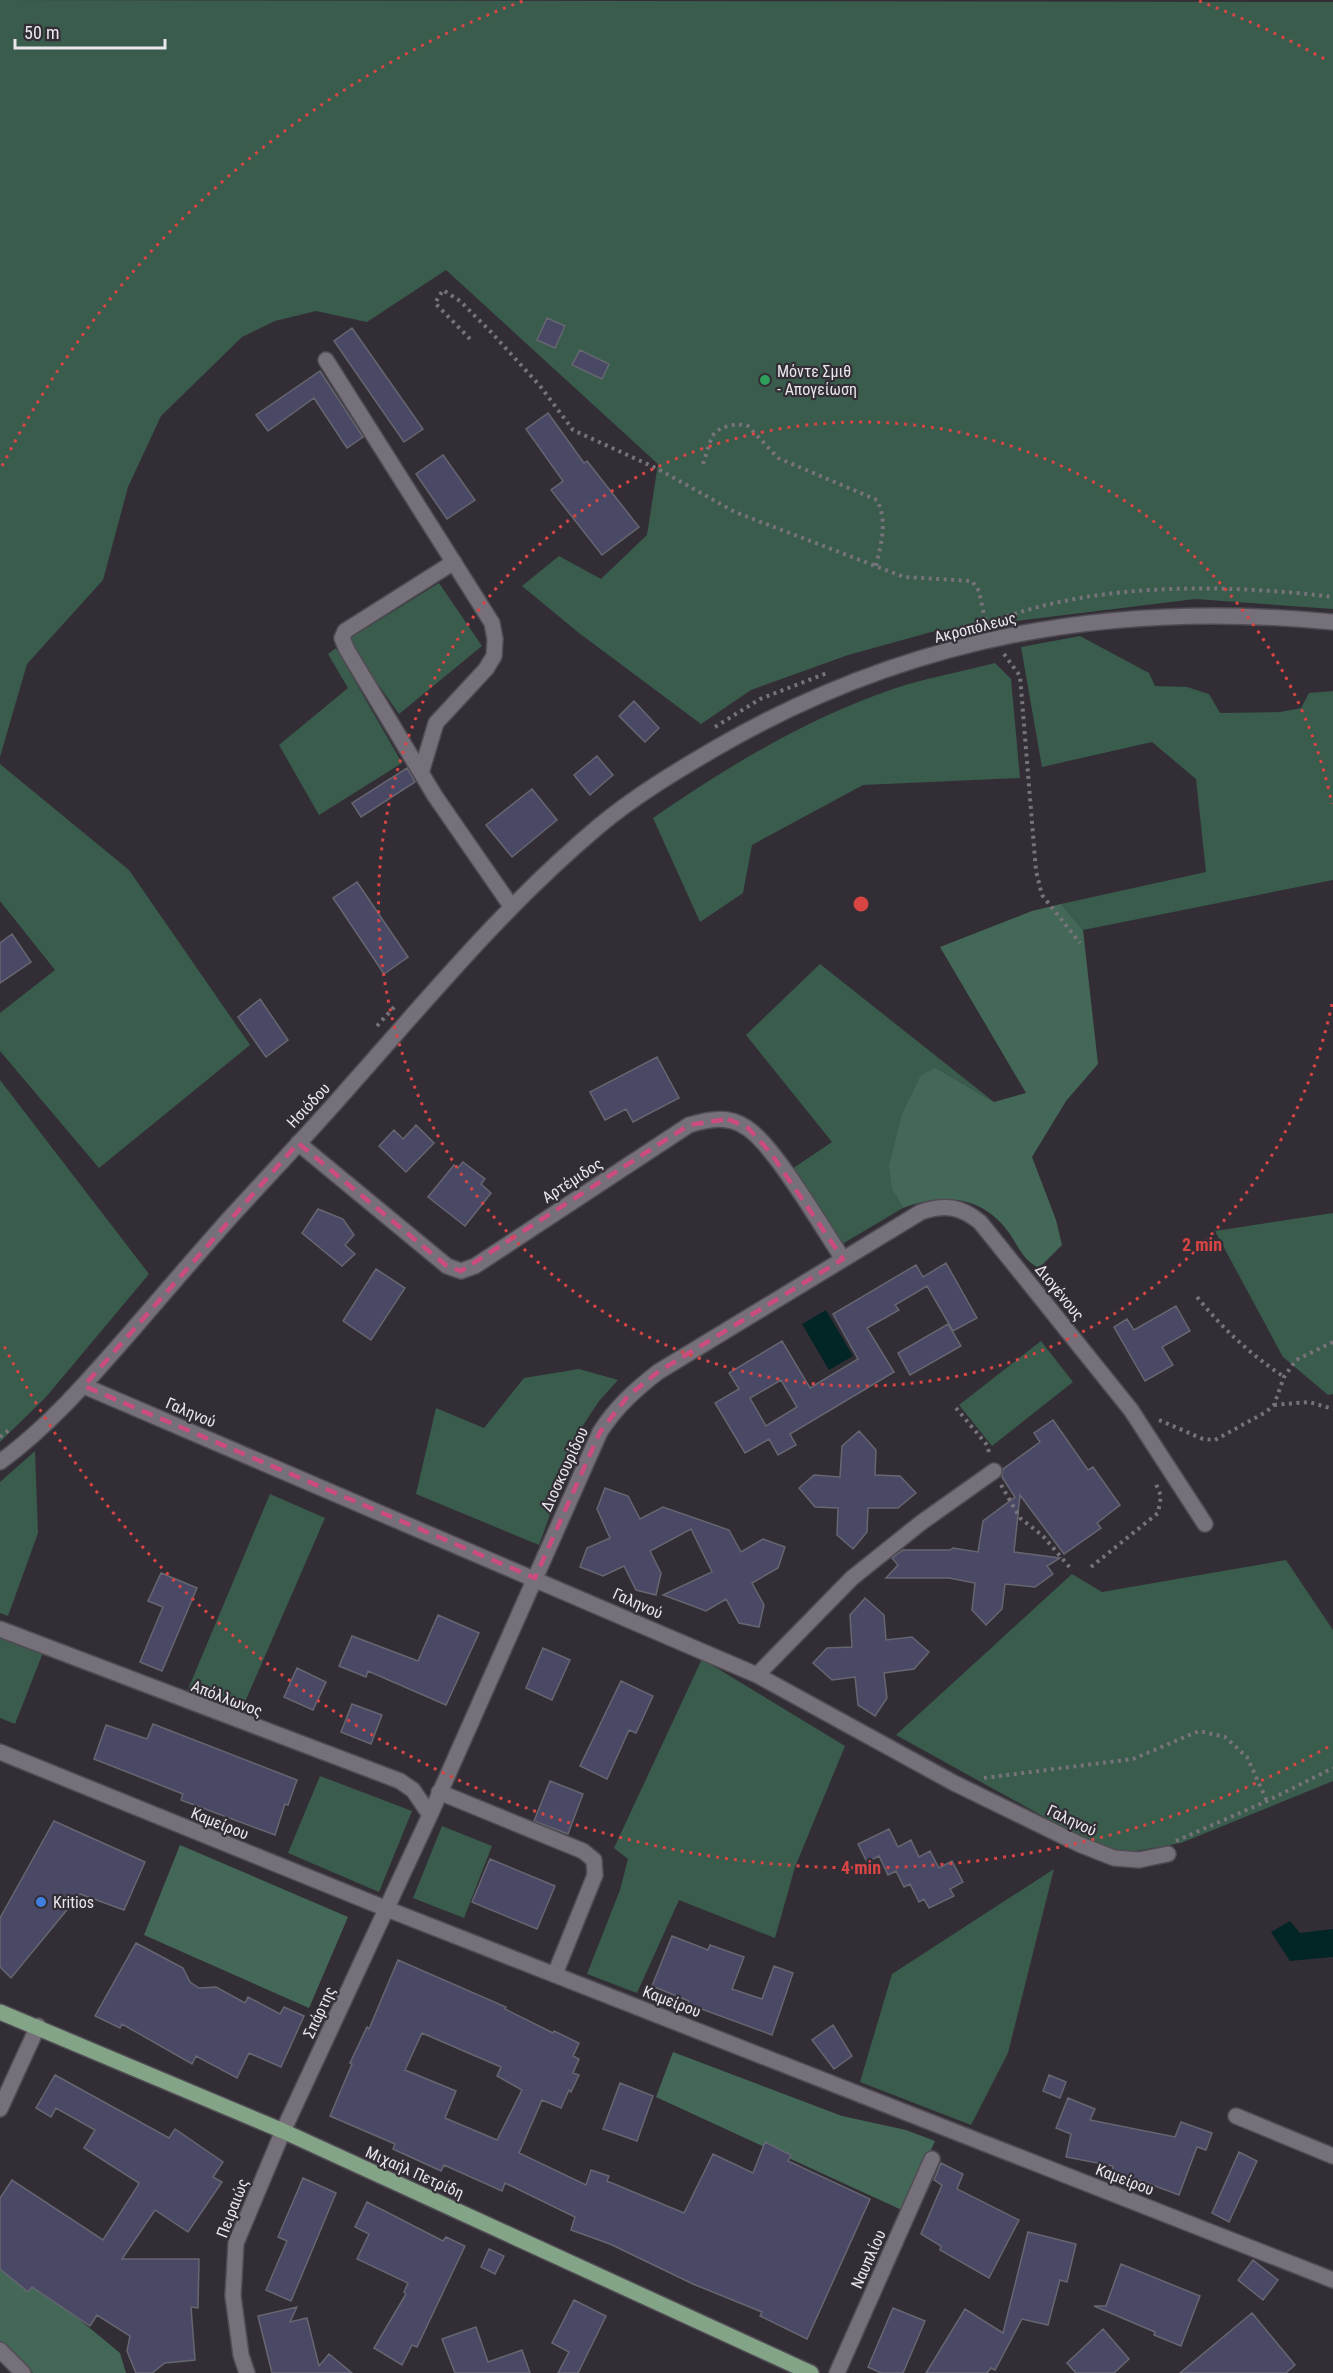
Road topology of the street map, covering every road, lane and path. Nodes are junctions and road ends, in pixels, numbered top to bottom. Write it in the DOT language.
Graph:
graph roads {
  1 [pos="470,339"];
  2 [pos="326,360"];
  3 [pos="703,464"];
  4 [pos="454,562"];
  5 [pos="876,566"];
  6 [pos="1333,597"];
  7 [pos="1333,622"];
  8 [pos="985,624"];
  9 [pos="975,627"];
  10 [pos="992,639"];
  11 [pos="830,671"];
  12 [pos="710,730"];
  13 [pos="421,773"];
  14 [pos="654,785"];
  15 [pos="511,906"];
  16 [pos="1080,943"];
  17 [pos="404,997"];
  18 [pos="374,1030"];
  19 [pos="298,1143"];
  20 [pos="952,1206"];
  21 [pos="843,1259"];
  22 [pos="1197,1297"];
  23 [pos="1333,1342"];
  24 [pos="1284,1377"];
  25 [pos="84,1386"];
  26 [pos="1274,1405"];
  27 [pos="956,1408"];
  28 [pos="1333,1409"];
  29 [pos="1131,1410"];
  30 [pos="16,1425"];
  31 [pos="0,1437"];
  32 [pos="0,1462"];
  33 [pos="994,1471"];
  34 [pos="1154,1478"];
  35 [pos="1205,1524"];
  36 [pos="1090,1567"];
  37 [pos="1072,1570"];
  38 [pos="535,1578"];
  39 [pos="0,1629"];
  40 [pos="757,1675"];
  41 [pos="0,1752"];
  42 [pos="1333,1768"];
  43 [pos="954,1783"];
  44 [pos="440,1792"];
  45 [pos="1267,1801"];
  46 [pos="430,1815"];
  47 [pos="1168,1854"];
  48 [pos="387,1909"];
  49 [pos="555,1974"];
  50 [pos="0,2012"];
  51 [pos="38,2026"];
  52 [pos="0,2109"];
  53 [pos="1236,2116"];
  54 [pos="283,2131"];
  55 [pos="1333,2156"];
  56 [pos="932,2159"];
  57 [pos="1333,2280"];
  58 [pos="0,2350"];
  59 [pos="23,2373"];
  60 [pos="247,2373"];
  61 [pos="811,2373"];
  62 [pos="837,2373"];
  1 -- 5 [label="path"];
  2 -- 4 [label="street"];
  3 -- 5 [label="path"];
  4 -- 13 [label="street"];
  4 -- 13 [label="street"];
  5 -- 8 [label="path"];
  6 -- 8 [label="path"];
  7 -- 10 [label="street, Ακροπόλεως"];
  8 -- 9 [label="path"];
  8 -- 10 [label="path"];
  10 -- 14 [label="street, Ακροπόλεως"];
  10 -- 16 [label="path"];
  11 -- 12 [label="path"];
  13 -- 15 [label="street"];
  14 -- 15 [label="street, Ησιόδου"];
  15 -- 19 [label="street, Ησιόδου"];
  17 -- 18 [label="path"];
  19 -- 21 [label="street, Αρτέμιδος"];
  19 -- 25 [label="street, Ησιόδου"];
  20 -- 21 [label="street, Διοσκουρίδου"];
  20 -- 29 [label="street, Διογένους"];
  21 -- 38 [label="street, Διοσκουρίδου"];
  22 -- 24 [label="path"];
  23 -- 24 [label="path"];
  24 -- 26 [label="path"];
  25 -- 32 [label="street, Ησιόδου"];
  25 -- 38 [label="street, Γαληνού"];
  26 -- 28 [label="path"];
  26 -- 29 [label="path"];
  27 -- 33 [label="path"];
  29 -- 35 [label="street, Διογένους"];
  30 -- 31 [label="path"];
  33 -- 37 [label="path"];
  33 -- 40 [label="street"];
  34 -- 36 [label="path"];
  38 -- 40 [label="street, Γαληνού"];
  38 -- 44 [label="street, Διοσκουρίδου"];
  39 -- 46 [label="street, Απόλλωνος"];
  40 -- 43 [label="street, Γαληνού"];
  41 -- 48 [label="street, Καμείρου"];
  42 -- 45 [label="path"];
  43 -- 45 [label="path"];
  43 -- 47 [label="street, Γαληνού"];
  44 -- 46 [label="street, Διοσκουρίδου"];
  44 -- 49 [label="street"];
  45 -- 47 [label="path"];
  46 -- 48 [label="street, Διοσκουρίδου"];
  48 -- 49 [label="street, Καμείρου"];
  48 -- 54 [label="street, Σπάρτης"];
  49 -- 57 [label="street, Καμείρου"];
  50 -- 51 [label="main road, Μιχαήλ Πετρίδη"];
  51 -- 52 [label="street"];
  51 -- 54 [label="main road, Μιχαήλ Πετρίδη"];
  53 -- 55 [label="street"];
  54 -- 60 [label="street, Πειραιώς"];
  54 -- 61 [label="main road, Μιχαήλ Πετρίδη"];
  56 -- 62 [label="street, Ναυπλίου"];
  58 -- 59 [label="street"];
}
